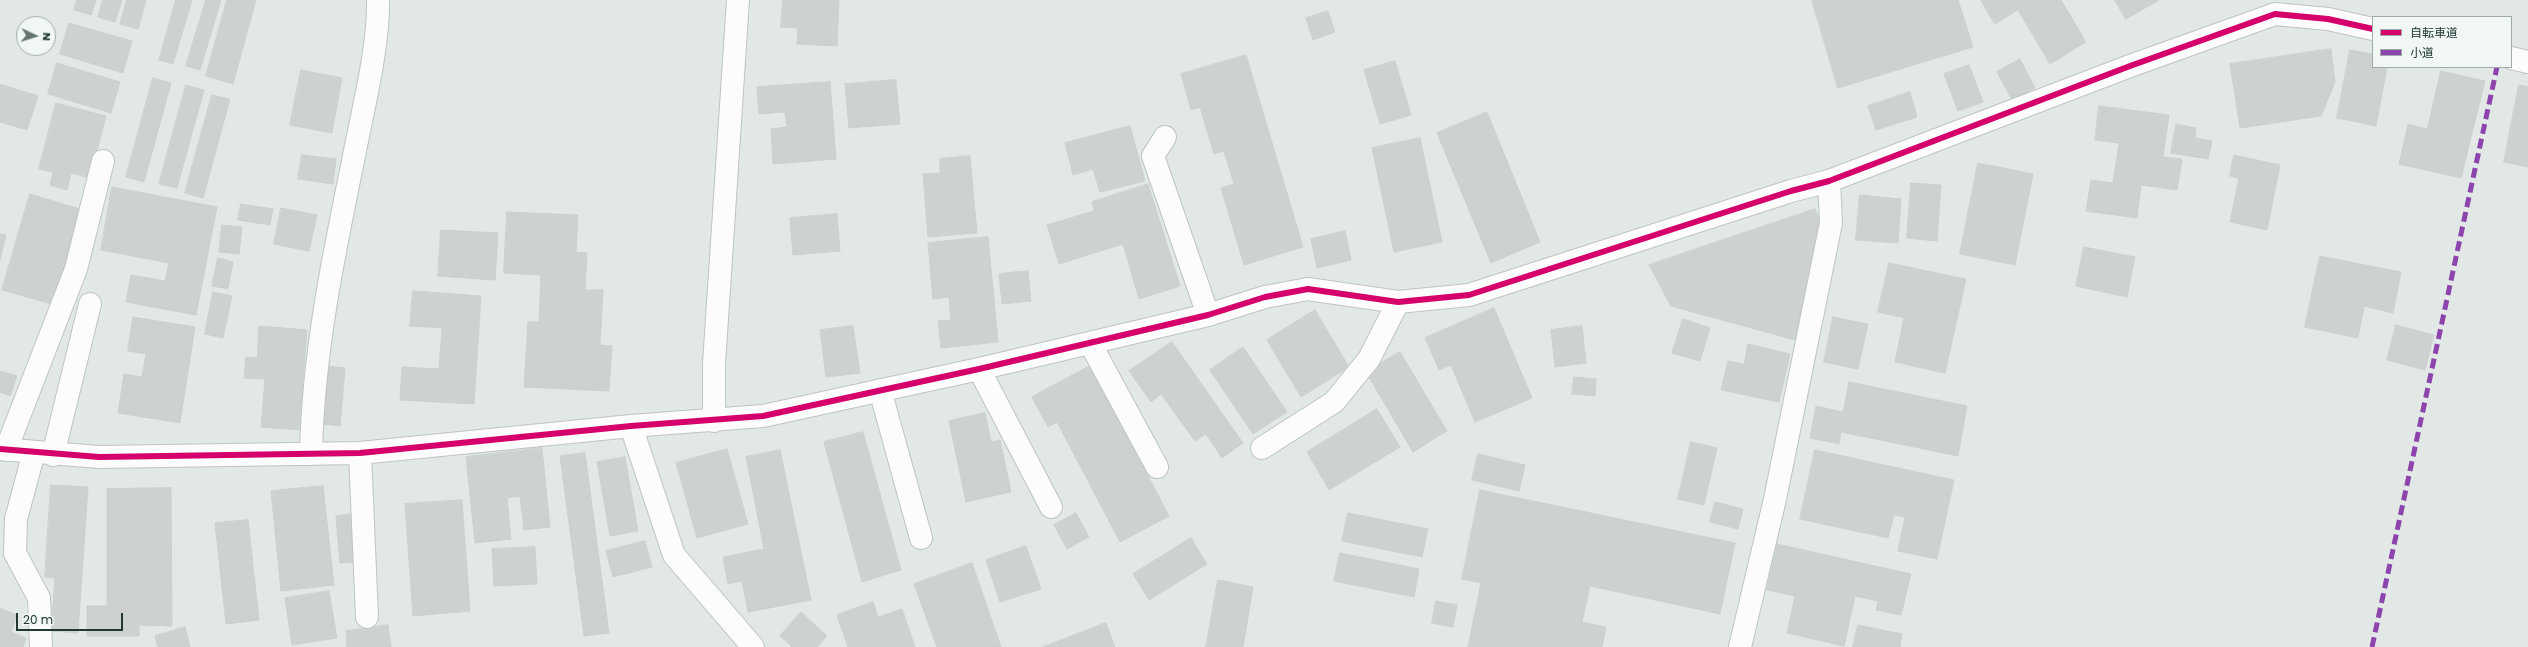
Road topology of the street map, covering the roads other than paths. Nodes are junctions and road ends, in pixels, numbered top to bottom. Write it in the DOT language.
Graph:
graph roads {
  1 [pos="378,0"];
  2 [pos="738,0"];
  3 [pos="2275,5"];
  4 [pos="2372,29"];
  5 [pos="2512,58"];
  6 [pos="2528,62"];
  7 [pos="1165,137"];
  8 [pos="103,161"];
  9 [pos="1828,181"];
  10 [pos="1398,302"];
  11 [pos="90,304"];
  12 [pos="1208,315"];
  13 [pos="1090,343"];
  14 [pos="979,369"];
  15 [pos="880,390"];
  16 [pos="714,421"];
  17 [pos="631,426"];
  18 [pos="1262,448"];
  19 [pos="3,449"];
  20 [pos="43,453"];
  21 [pos="360,453"];
  22 [pos="311,454"];
  23 [pos="1157,467"];
  24 [pos="1051,507"];
  25 [pos="921,538"];
  26 [pos="367,617"];
  27 [pos="41,647"];
  28 [pos="753,647"];
  29 [pos="1740,647"];
  1 -- 22 [label="street"];
  2 -- 16 [label="street"];
  3 -- 4 [label="street"];
  3 -- 9 [label="street"];
  5 -- 6 [label="street"];
  7 -- 12 [label="street"];
  8 -- 19 [label="street"];
  9 -- 10 [label="street"];
  9 -- 29 [label="street"];
  10 -- 12 [label="street"];
  10 -- 18 [label="street"];
  11 -- 20 [label="street"];
  12 -- 13 [label="street"];
  13 -- 14 [label="street"];
  13 -- 23 [label="street"];
  14 -- 15 [label="street"];
  14 -- 24 [label="street"];
  15 -- 16 [label="street"];
  15 -- 25 [label="street"];
  16 -- 17 [label="street"];
  17 -- 21 [label="street"];
  17 -- 28 [label="street"];
  19 -- 20 [label="street"];
  20 -- 22 [label="street"];
  20 -- 27 [label="street"];
  21 -- 22 [label="street"];
  21 -- 26 [label="street"];
}
